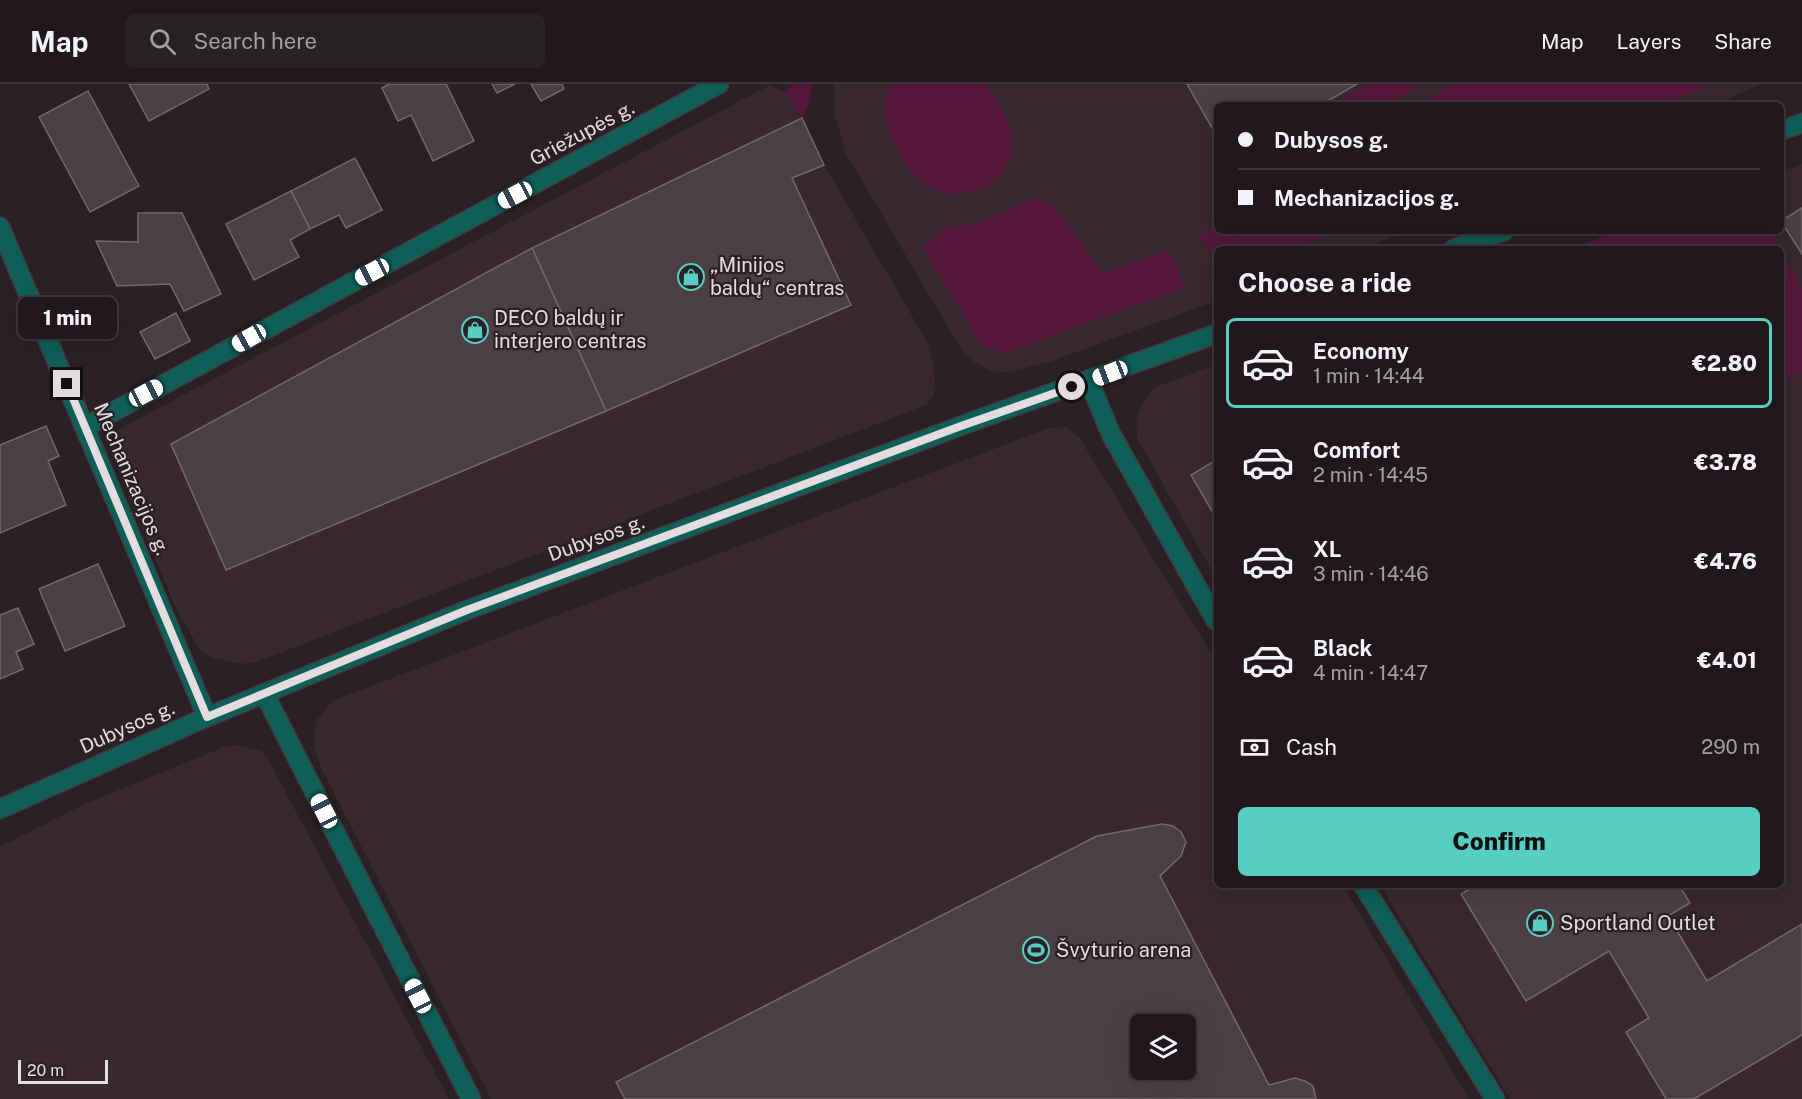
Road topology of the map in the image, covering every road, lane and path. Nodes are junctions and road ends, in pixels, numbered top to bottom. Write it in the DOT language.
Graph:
graph roads {
  1 [pos="719,84"];
  2 [pos="1802,123"];
  3 [pos="1784,129"];
  4 [pos="0,226"];
  5 [pos="1496,234"];
  6 [pos="1462,246"];
  7 [pos="1214,335"];
  8 [pos="1089,381"];
  9 [pos="85,427"];
  10 [pos="1214,617"];
  11 [pos="264,693"];
  12 [pos="207,717"];
  13 [pos="0,809"];
  14 [pos="1365,888"];
  15 [pos="471,1099"];
  16 [pos="1495,1099"];
  1 -- 9 [label="street, Griežupės g."];
  2 -- 3 [label="street"];
  4 -- 9 [label="street, Mechanizacijos g."];
  5 -- 6 [label="street"];
  7 -- 8 [label="street, Dubysos g."];
  8 -- 10 [label="street"];
  8 -- 11 [label="street, Dubysos g."];
  9 -- 12 [label="street, Mechanizacijos g."];
  11 -- 12 [label="street, Dubysos g."];
  11 -- 15 [label="street"];
  12 -- 13 [label="street, Dubysos g."];
  14 -- 16 [label="street"];
}
